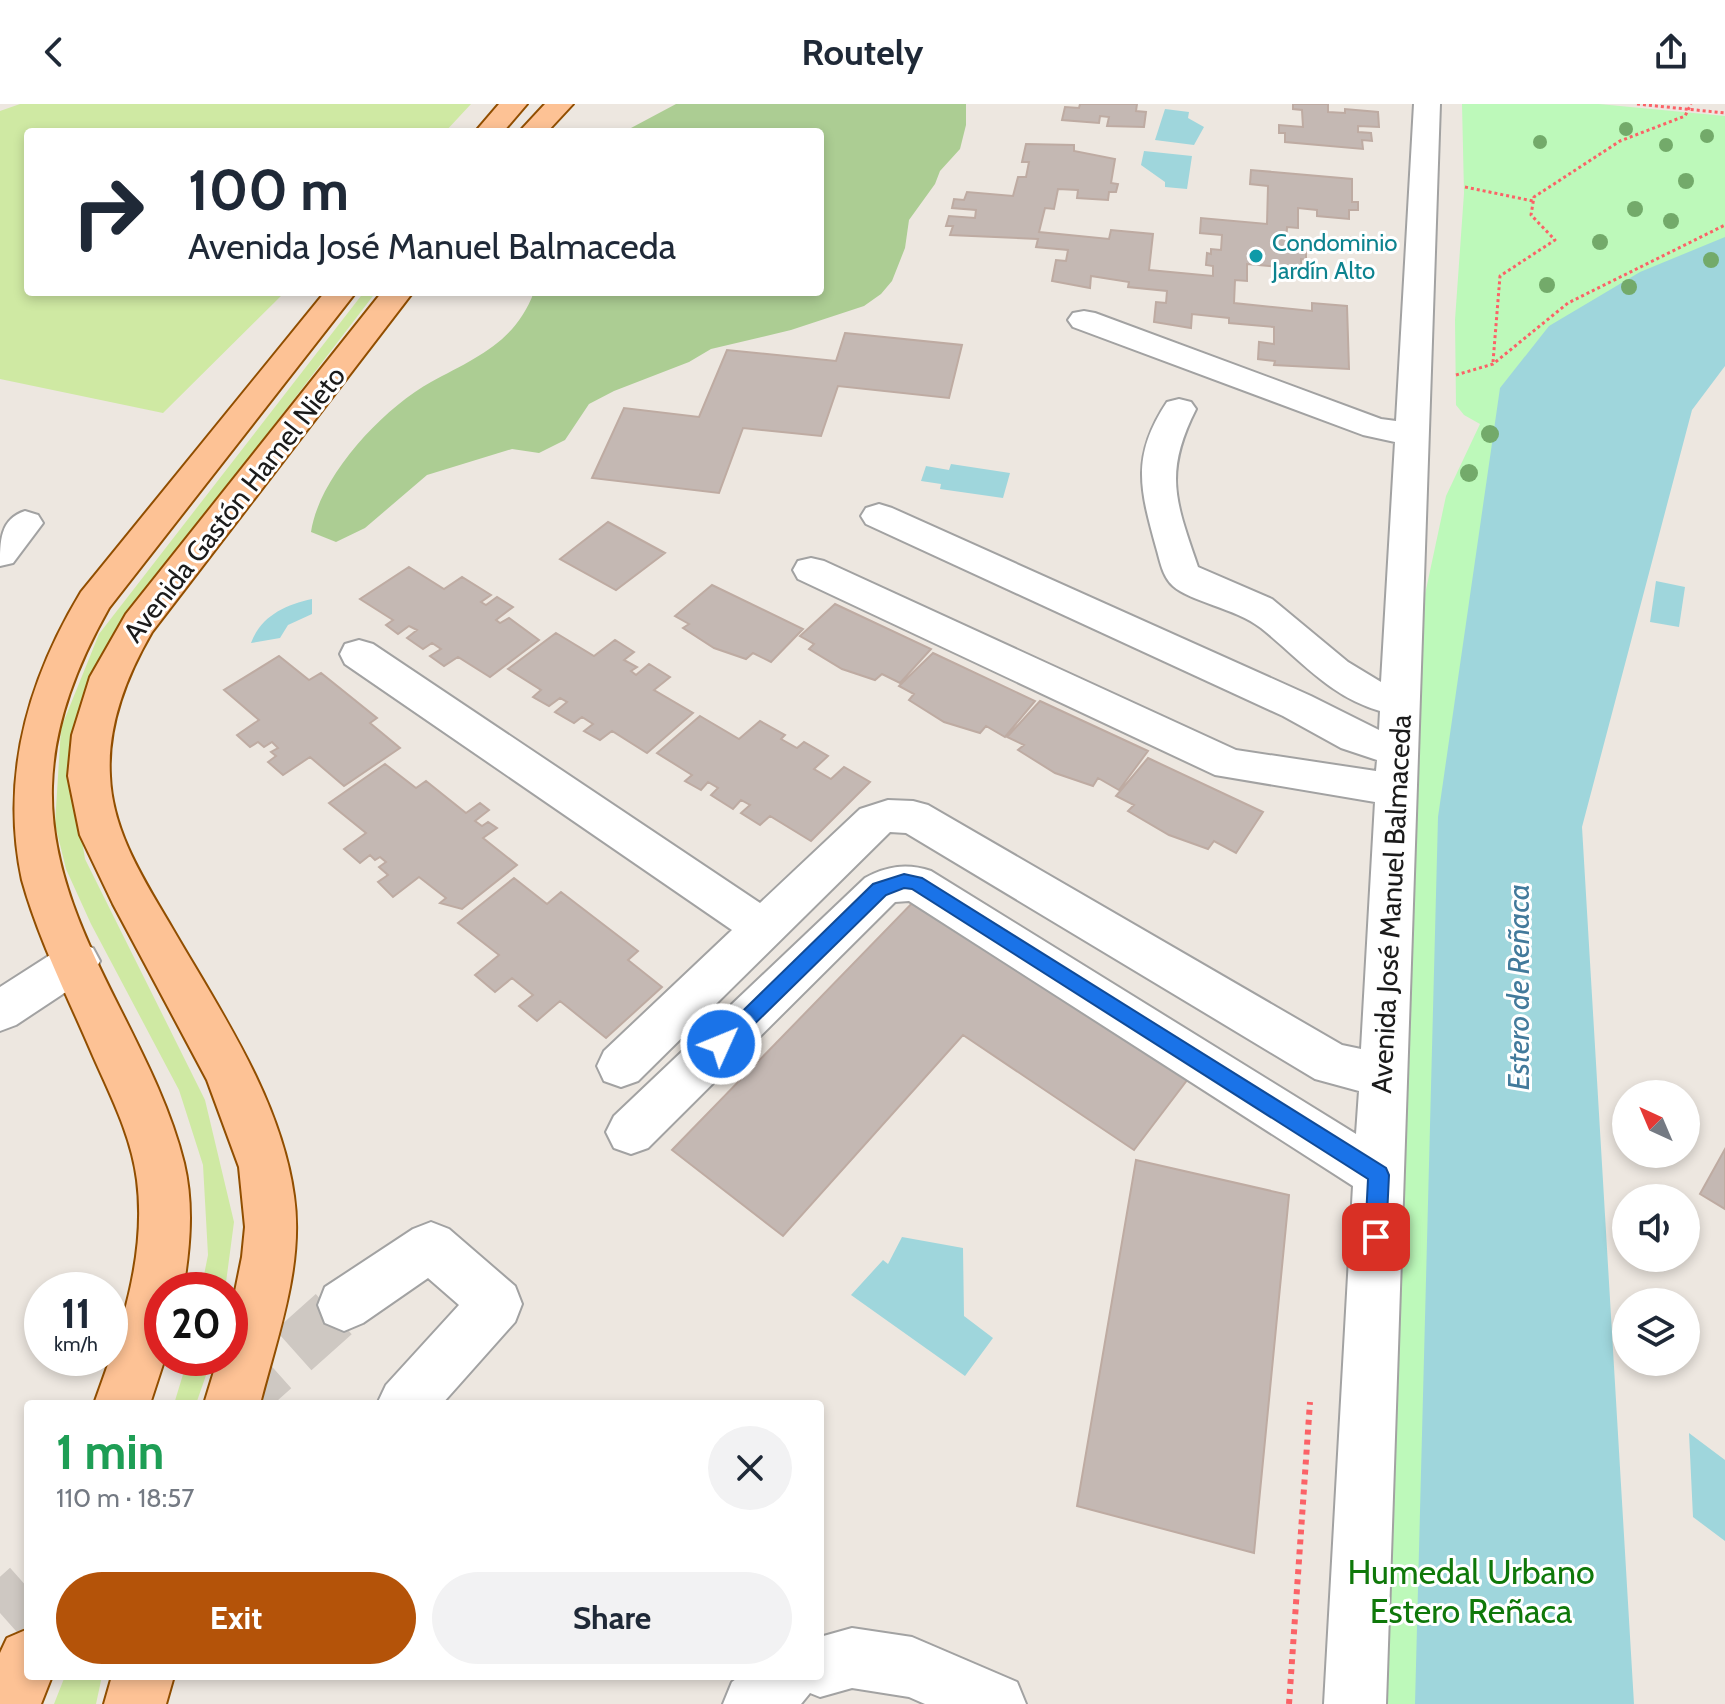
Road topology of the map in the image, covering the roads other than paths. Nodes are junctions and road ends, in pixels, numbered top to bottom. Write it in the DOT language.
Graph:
graph roads {
  1 [pos="514,104"];
  2 [pos="560,104"];
  3 [pos="1427,104"];
  4 [pos="492,128"];
  5 [pos="536,128"];
  6 [pos="338,296"];
  7 [pos="395,296"];
  8 [pos="1084,320"];
  9 [pos="1179,409"];
  10 [pos="1412,434"];
  11 [pos="879,516"];
  12 [pos="25,523"];
  13 [pos="0,554"];
  14 [pos="811,570"];
  15 [pos="359,654"];
  16 [pos="1165,676"];
  17 [pos="1400,703"];
  18 [pos="1355,737"];
  19 [pos="1397,770"];
  20 [pos="763,928"];
  21 [pos="77,961"];
  22 [pos="0,1011"];
  23 [pos="621,1066"];
  24 [pos="1383,1075"];
  25 [pos="631,1132"];
  26 [pos="1379,1175"];
  27 [pos="344,1305"];
  28 [pos="123,1400"];
  29 [pos="233,1400"];
  30 [pos="409,1400"];
  31 [pos="824,1666"];
  32 [pos="24,1669"];
  33 [pos="142,1680"];
  34 [pos="782,1680"];
  35 [pos="10,1704"];
  36 [pos="135,1704"];
  37 [pos="754,1704"];
  38 [pos="995,1704"];
  39 [pos="1355,1704"];
  1 -- 4 [label="main road"];
  2 -- 5 [label="main road"];
  3 -- 10 [label="street, Avenida José Manuel Balmaceda"];
  6 -- 21 [label="main road, Avenida Gastón Hamel Nieto"];
  7 -- 29 [label="main road, Avenida Gastón Hamel Nieto"];
  8 -- 10 [label="street"];
  9 -- 17 [label="street"];
  10 -- 17 [label="street, Avenida José Manuel Balmaceda"];
  11 -- 18 [label="street"];
  12 -- 13 [label="street"];
  14 -- 19 [label="street"];
  15 -- 20 [label="street"];
  16 -- 18 [label="street"];
  17 -- 19 [label="street, Avenida José Manuel Balmaceda"];
  18 -- 19 [label="street"];
  19 -- 24 [label="street, Avenida José Manuel Balmaceda"];
  20 -- 23 [label="street"];
  20 -- 24 [label="street"];
  21 -- 22 [label="street"];
  21 -- 28 [label="main road, Avenida Gastón Hamel Nieto"];
  24 -- 26 [label="street, Avenida José Manuel Balmaceda"];
  25 -- 26 [label="street"];
  26 -- 39 [label="street, Avenida José Manuel Balmaceda"];
  27 -- 30 [label="street"];
  31 -- 38 [label="street"];
  32 -- 35 [label="main road"];
  33 -- 36 [label="main road"];
  34 -- 37 [label="street"];
}
